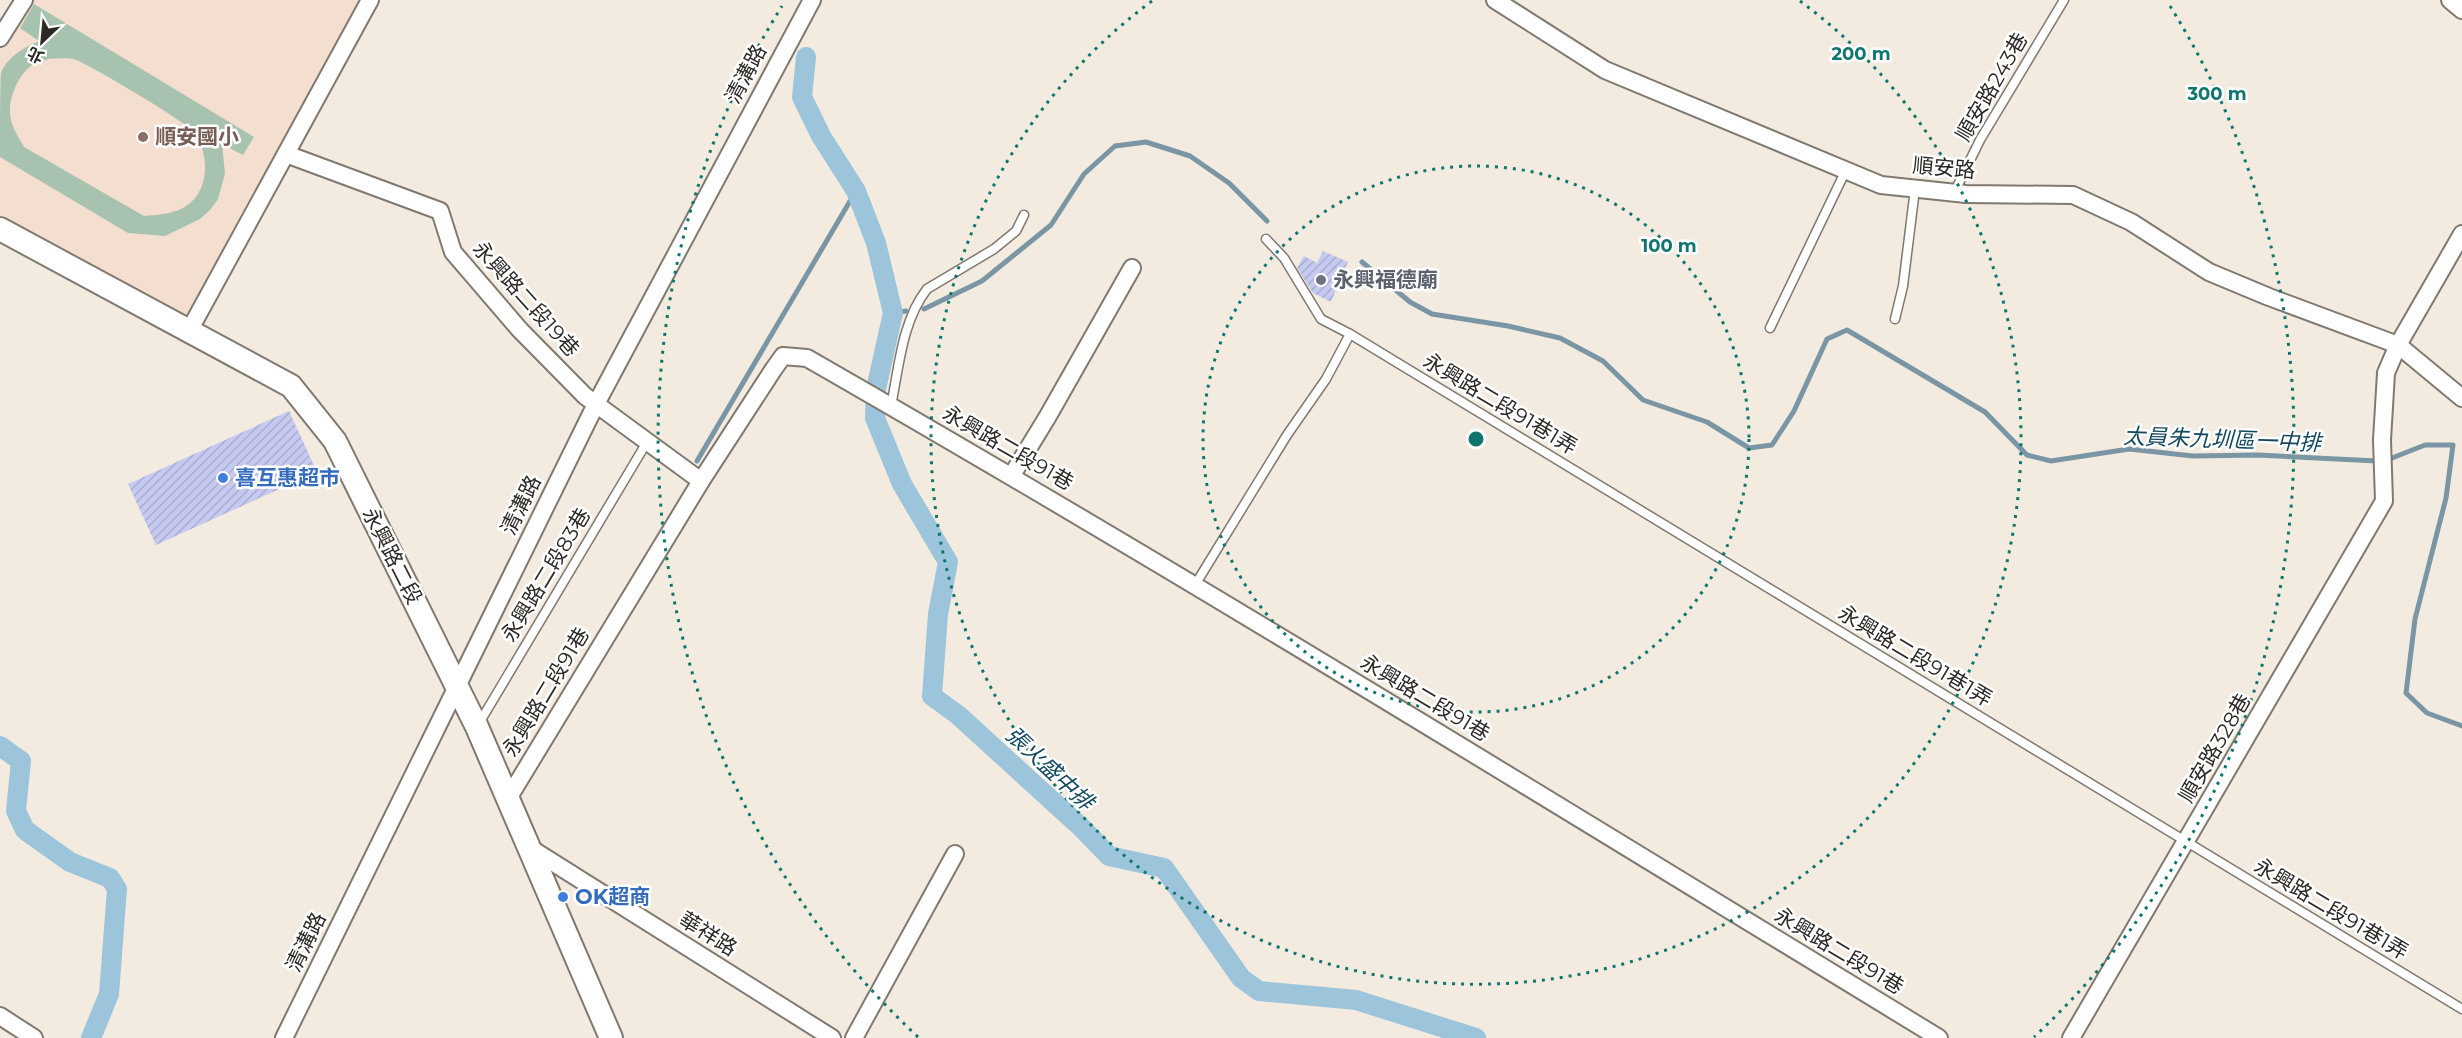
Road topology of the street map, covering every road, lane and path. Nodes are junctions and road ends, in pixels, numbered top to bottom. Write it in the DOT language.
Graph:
graph roads {
  1 [pos="24,0"];
  2 [pos="370,0"];
  3 [pos="1495,0"];
  4 [pos="2064,0"];
  5 [pos="2450,0"];
  6 [pos="811,1"];
  7 [pos="2462,10"];
  8 [pos="0,38"];
  9 [pos="286,154"];
  10 [pos="1846,170"];
  11 [pos="1915,189"];
  12 [pos="1954,193"];
  13 [pos="1024,215"];
  14 [pos="0,229"];
  15 [pos="2462,234"];
  16 [pos="1266,239"];
  17 [pos="1132,268"];
  18 [pos="1895,319"];
  19 [pos="1770,328"];
  20 [pos="189,331"];
  21 [pos="1350,334"];
  22 [pos="2398,345"];
  23 [pos="2462,399"];
  24 [pos="596,404"];
  25 [pos="888,404"];
  26 [pos="647,442"];
  27 [pos="1012,475"];
  28 [pos="701,481"];
  29 [pos="1195,585"];
  30 [pos="457,684"];
  31 [pos="477,727"];
  32 [pos="509,797"];
  33 [pos="2186,842"];
  34 [pos="530,848"];
  35 [pos="955,854"];
  36 [pos="2462,1009"];
  37 [pos="0,1016"];
  38 [pos="34,1038"];
  39 [pos="284,1038"];
  40 [pos="611,1038"];
  41 [pos="832,1038"];
  42 [pos="854,1038"];
  43 [pos="1939,1038"];
  44 [pos="2071,1038"];
  1 -- 8 [label="street"];
  2 -- 9 [label="street"];
  3 -- 10 [label="street, 順安路"];
  4 -- 12 [label="lane, 順安路243巷"];
  5 -- 7 [label="street"];
  6 -- 24 [label="street, 清溝路"];
  9 -- 20 [label="street"];
  9 -- 24 [label="street, 永興路二段19巷"];
  10 -- 11 [label="street, 順安路"];
  10 -- 19 [label="lane"];
  11 -- 12 [label="street, 順安路"];
  11 -- 18 [label="lane"];
  12 -- 22 [label="street, 順安路"];
  13 -- 25 [label="lane"];
  14 -- 20 [label="street, 永興路二段"];
  15 -- 22 [label="street, 順安路328巷"];
  16 -- 21 [label="lane, 永興路二段91巷1弄"];
  17 -- 27 [label="street"];
  20 -- 30 [label="street, 永興路二段"];
  21 -- 29 [label="lane"];
  21 -- 33 [label="lane, 永興路二段91巷1弄"];
  22 -- 23 [label="street, 順安路"];
  22 -- 33 [label="street, 順安路328巷"];
  24 -- 26 [label="street, 永興路二段19巷"];
  24 -- 30 [label="street, 清溝路"];
  25 -- 27 [label="street, 永興路二段91巷"];
  25 -- 28 [label="street, 永興路二段91巷"];
  26 -- 28 [label="street, 永興路二段19巷"];
  26 -- 31 [label="lane, 永興路二段83巷"];
  27 -- 29 [label="street, 永興路二段91巷"];
  28 -- 32 [label="street, 永興路二段91巷"];
  29 -- 43 [label="street, 永興路二段91巷"];
  30 -- 31 [label="street, 永興路二段"];
  30 -- 39 [label="street, 清溝路"];
  31 -- 32 [label="street, 永興路二段"];
  32 -- 34 [label="street, 永興路二段"];
  33 -- 36 [label="lane, 永興路二段91巷1弄"];
  33 -- 44 [label="street, 順安路328巷"];
  34 -- 40 [label="street, 永興路二段"];
  34 -- 41 [label="street, 華祥路"];
  35 -- 42 [label="street"];
  37 -- 38 [label="street"];
}
